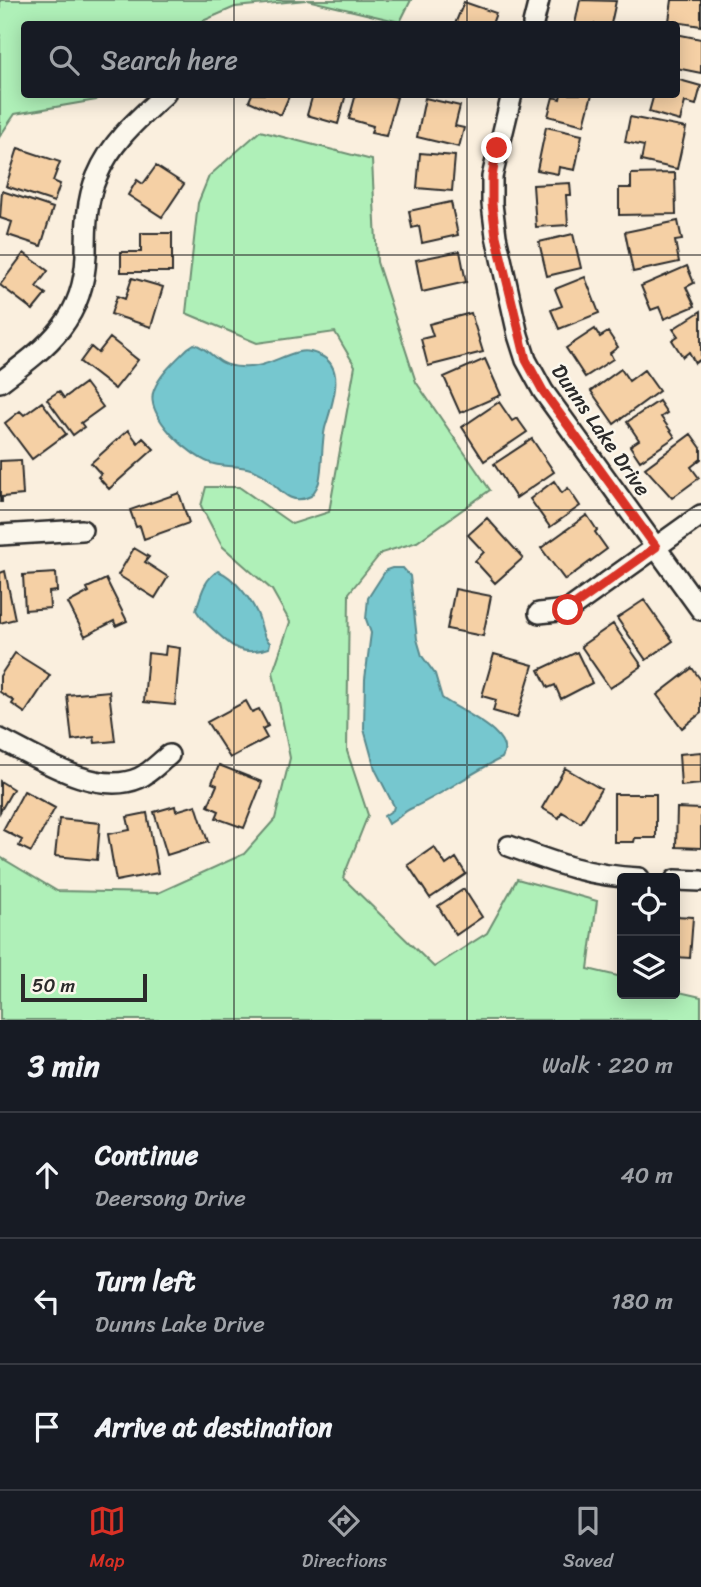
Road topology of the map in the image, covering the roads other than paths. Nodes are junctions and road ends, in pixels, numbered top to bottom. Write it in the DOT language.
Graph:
graph roads {
  1 [pos="539,0"];
  2 [pos="534,21"];
  3 [pos="160,98"];
  4 [pos="511,98"];
  5 [pos="0,382"];
  6 [pos="701,515"];
  7 [pos="82,530"];
  8 [pos="0,535"];
  9 [pos="656,547"];
  10 [pos="701,610"];
  11 [pos="539,613"];
  12 [pos="0,739"];
  13 [pos="169,755"];
  14 [pos="509,846"];
  15 [pos="617,877"];
  16 [pos="680,880"];
  17 [pos="701,881"];
  1 -- 2 [label="street"];
  3 -- 5 [label="street"];
  4 -- 9 [label="street, Dunns Lake Drive"];
  6 -- 9 [label="street"];
  7 -- 8 [label="street"];
  9 -- 10 [label="street, Dunns Lake Drive"];
  9 -- 11 [label="street"];
  12 -- 13 [label="street"];
  14 -- 15 [label="street"];
  16 -- 17 [label="street"];
}
